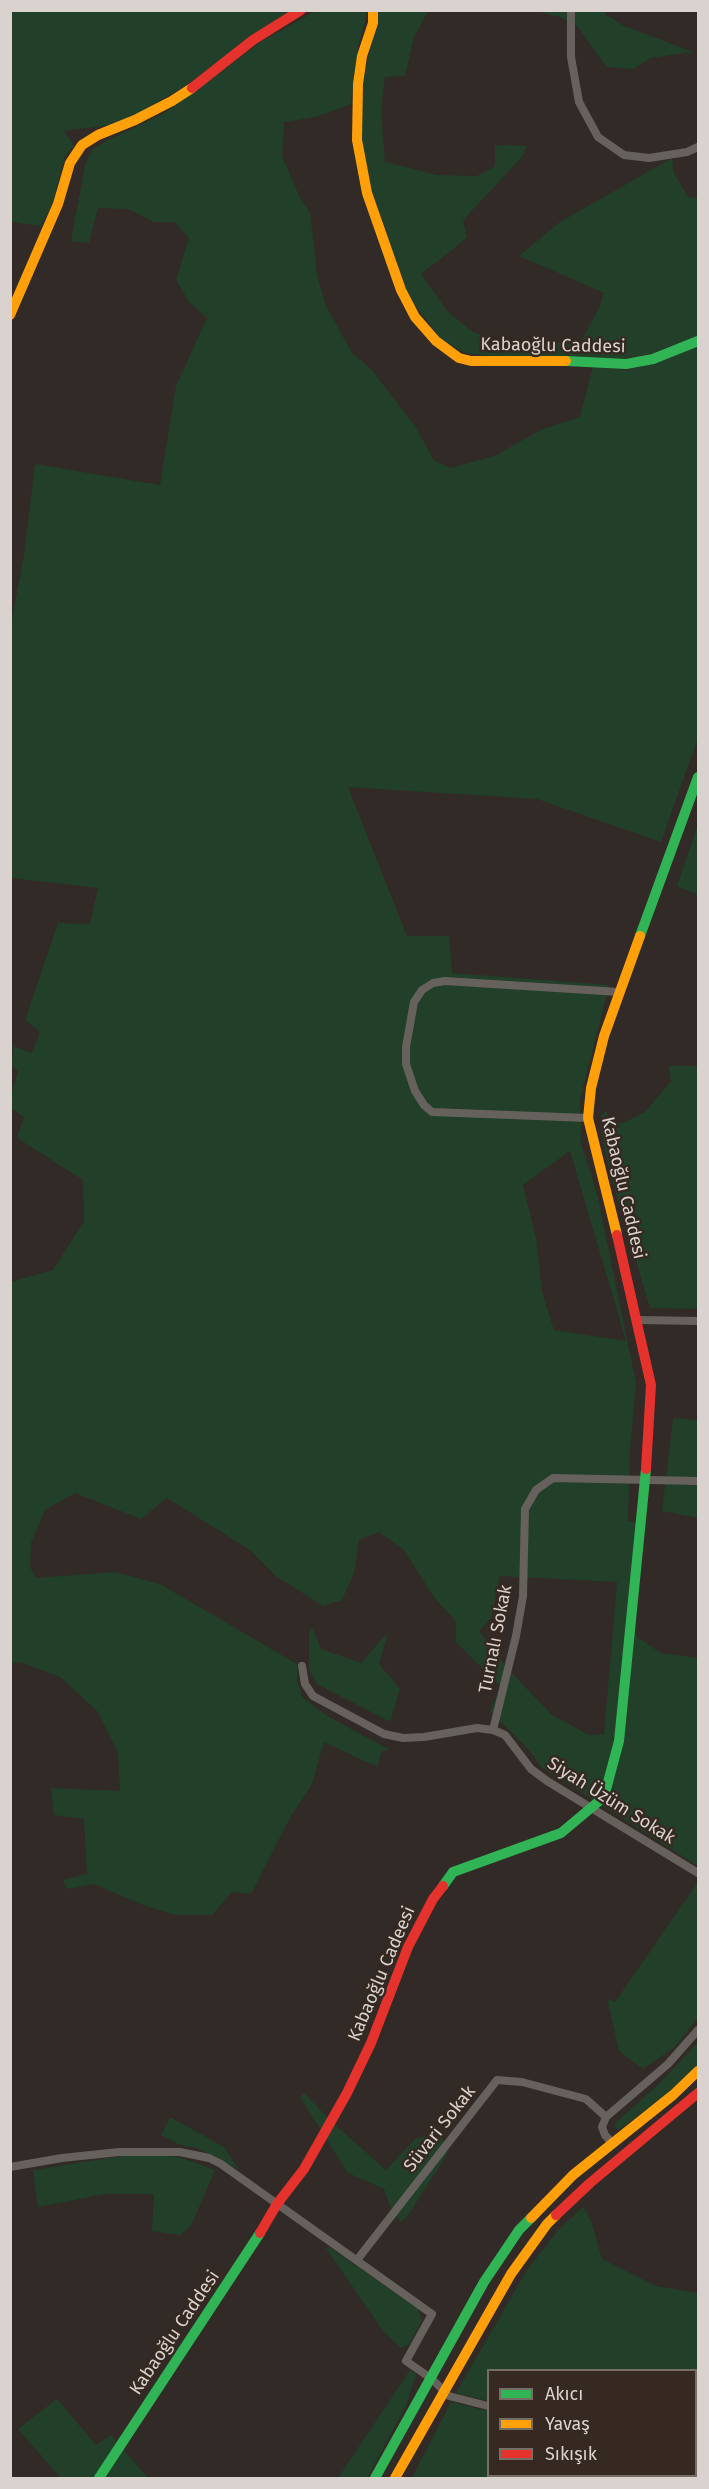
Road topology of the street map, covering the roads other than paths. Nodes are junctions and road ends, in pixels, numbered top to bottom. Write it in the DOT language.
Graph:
graph roads {
  1 [pos="301,10"];
  2 [pos="373,10"];
  3 [pos="571,10"];
  4 [pos="699,147"];
  5 [pos="10,315"];
  6 [pos="699,341"];
  7 [pos="699,777"];
  8 [pos="619,992"];
  9 [pos="588,1118"];
  10 [pos="638,1320"];
  11 [pos="699,1321"];
  12 [pos="645,1478"];
  13 [pos="699,1481"];
  14 [pos="302,1666"];
  15 [pos="493,1730"];
  16 [pos="591,1808"];
  17 [pos="699,1874"];
  18 [pos="699,2030"];
  19 [pos="699,2071"];
  20 [pos="699,2093"];
  21 [pos="606,2117"];
  22 [pos="613,2144"];
  23 [pos="10,2166"];
  24 [pos="277,2204"];
  25 [pos="357,2260"];
  26 [pos="432,2379"];
  27 [pos="443,2391"];
  28 [pos="487,2406"];
  29 [pos="99,2478"];
  30 [pos="375,2478"];
  31 [pos="395,2478"];
  1 -- 5 [label="street"];
  2 -- 6 [label="street, Kabaoğlu Caddesi"];
  3 -- 4 [label="street"];
  7 -- 8 [label="street, Kabaoğlu Caddesi"];
  8 -- 9 [label="street, Kabaoğlu Caddesi"];
  8 -- 9 [label="street"];
  9 -- 10 [label="street, Kabaoğlu Caddesi"];
  10 -- 11 [label="street"];
  10 -- 12 [label="street, Kabaoğlu Caddesi"];
  12 -- 13 [label="street, Turnalı Sokak"];
  12 -- 15 [label="street, Turnalı Sokak"];
  12 -- 16 [label="street, Kabaoğlu Cadeesi"];
  14 -- 15 [label="street"];
  15 -- 16 [label="street, Siyah Üzüm Sokak"];
  16 -- 17 [label="street, Siyah Üzüm Sokak"];
  16 -- 24 [label="street, Kabaoğlu Cadeesi"];
  18 -- 21 [label="street"];
  19 -- 22 [label="street"];
  20 -- 27 [label="street"];
  21 -- 22 [label="street"];
  21 -- 25 [label="street, Süvari Sokak"];
  22 -- 26 [label="street"];
  23 -- 24 [label="street"];
  24 -- 25 [label="street"];
  24 -- 29 [label="street, Kabaoğlu Caddesi"];
  25 -- 26 [label="street"];
  26 -- 27 [label="street"];
  26 -- 30 [label="street"];
  27 -- 28 [label="street"];
  27 -- 31 [label="street"];
}
